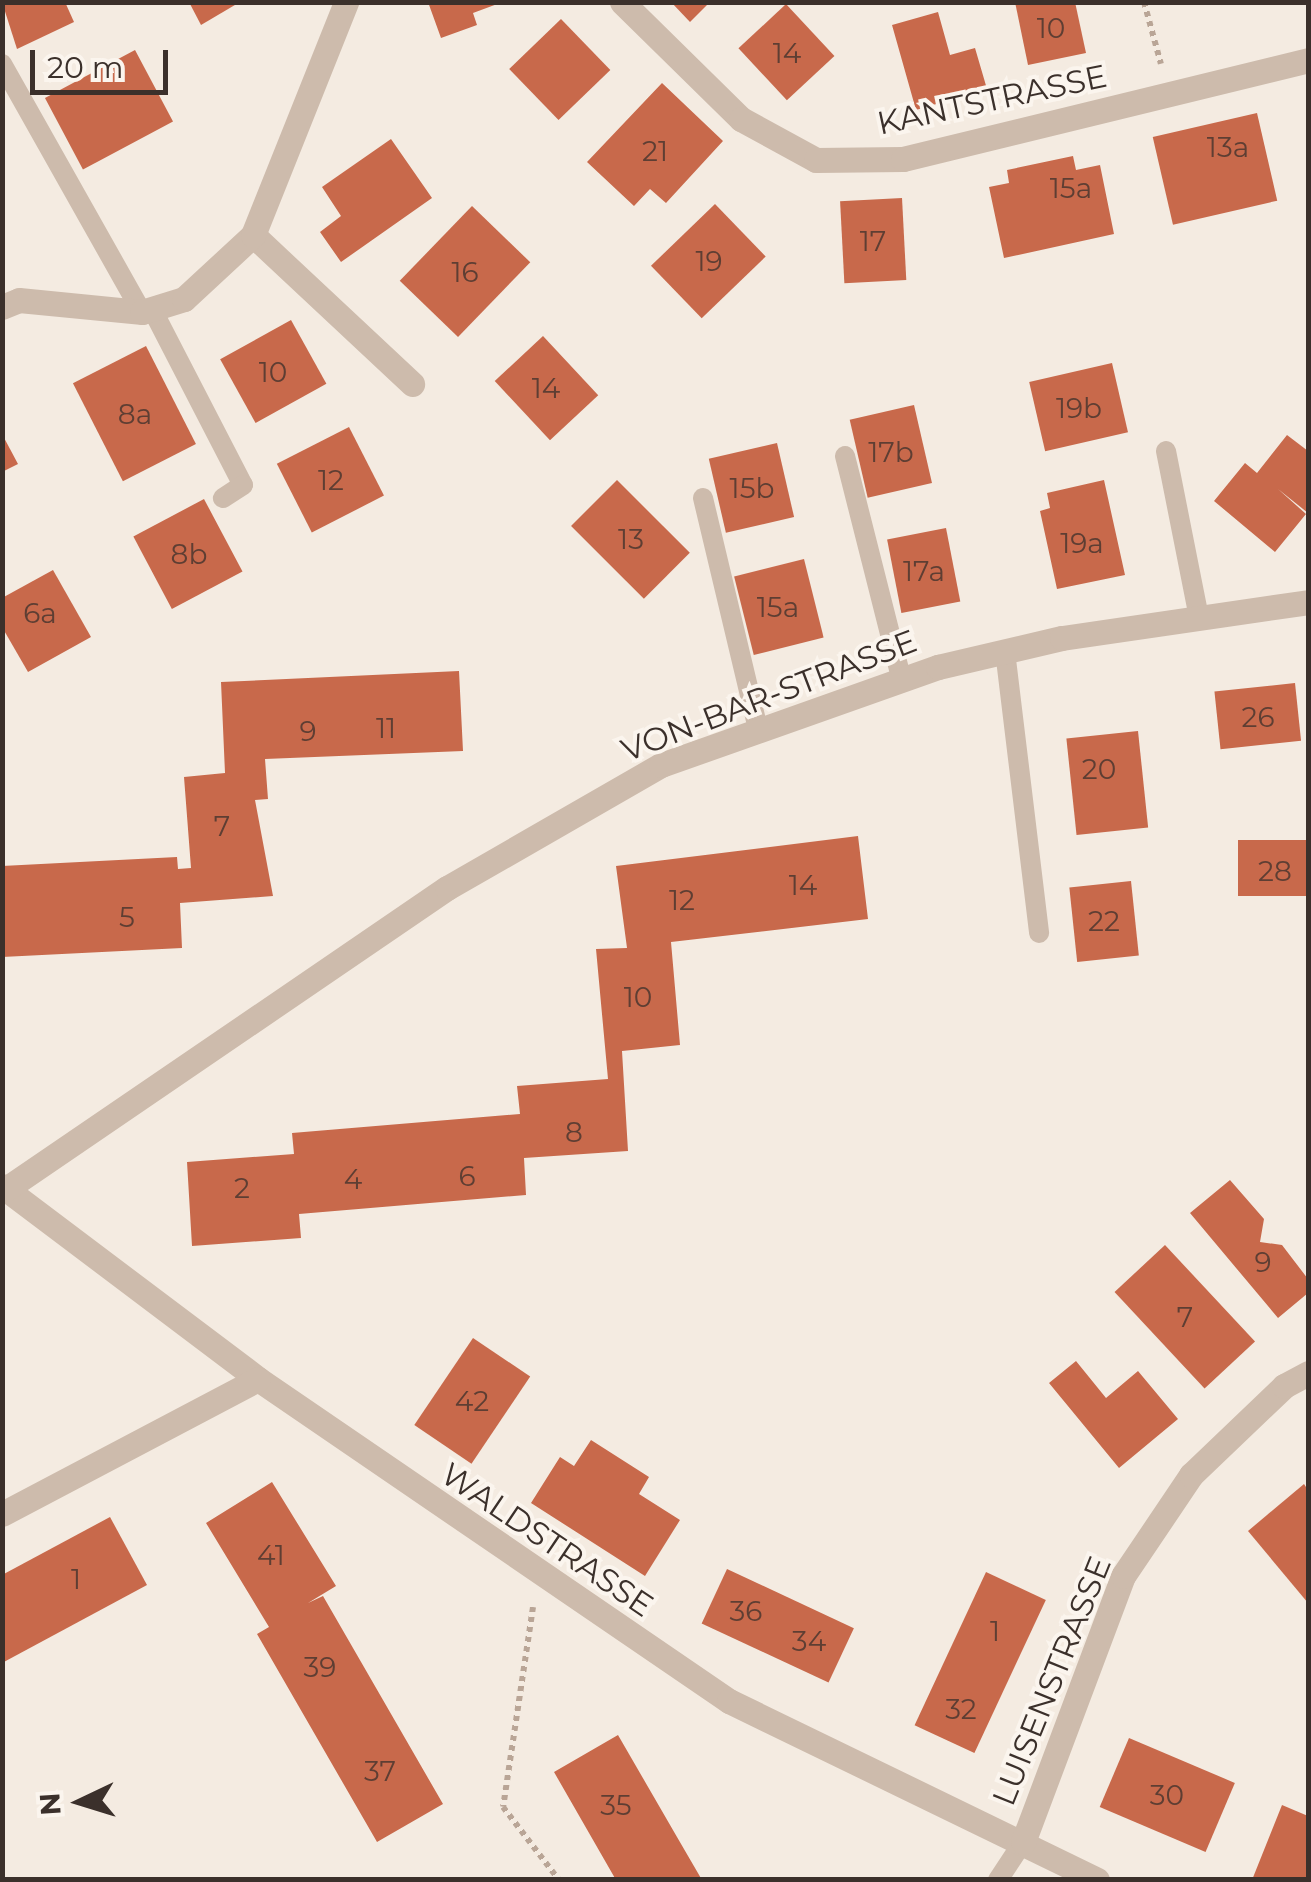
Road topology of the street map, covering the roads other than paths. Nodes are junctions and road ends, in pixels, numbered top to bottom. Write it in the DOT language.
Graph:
graph roads {
  1 [pos="346,2"];
  2 [pos="622,2"];
  3 [pos="1308,60"];
  4 [pos="2,64"];
  5 [pos="252,235"];
  6 [pos="2,307"];
  7 [pos="147,310"];
  8 [pos="412,384"];
  9 [pos="1166,450"];
  10 [pos="846,456"];
  11 [pos="223,498"];
  12 [pos="703,498"];
  13 [pos="1308,602"];
  14 [pos="1199,617"];
  15 [pos="1005,651"];
  16 [pos="902,678"];
  17 [pos="758,728"];
  18 [pos="1039,933"];
  19 [pos="4,1188"];
  20 [pos="1308,1373"];
  21 [pos="258,1379"];
  22 [pos="2,1514"];
  23 [pos="1023,1842"];
  24 [pos="998,1880"];
  25 [pos="1097,1880"];
  1 -- 5 [label="street"];
  2 -- 3 [label="street, KANTSTRASSE"];
  4 -- 7 [label="lane"];
  5 -- 7 [label="street"];
  5 -- 8 [label="street"];
  6 -- 7 [label="street"];
  7 -- 11 [label="lane"];
  9 -- 14 [label="lane"];
  10 -- 16 [label="lane"];
  12 -- 17 [label="lane"];
  13 -- 14 [label="street, VON-BAR-STRASSE"];
  14 -- 15 [label="street, VON-BAR-STRASSE"];
  15 -- 16 [label="street, VON-BAR-STRASSE"];
  15 -- 18 [label="lane"];
  16 -- 17 [label="street, VON-BAR-STRASSE"];
  17 -- 19 [label="street, VON-BAR-STRASSE"];
  19 -- 21 [label="street, WALDSTRASSE"];
  20 -- 23 [label="street, LUISENSTRASSE"];
  21 -- 22 [label="street"];
  21 -- 23 [label="street, WALDSTRASSE"];
  23 -- 24 [label="lane"];
  23 -- 25 [label="street, WALDSTRASSE"];
}
